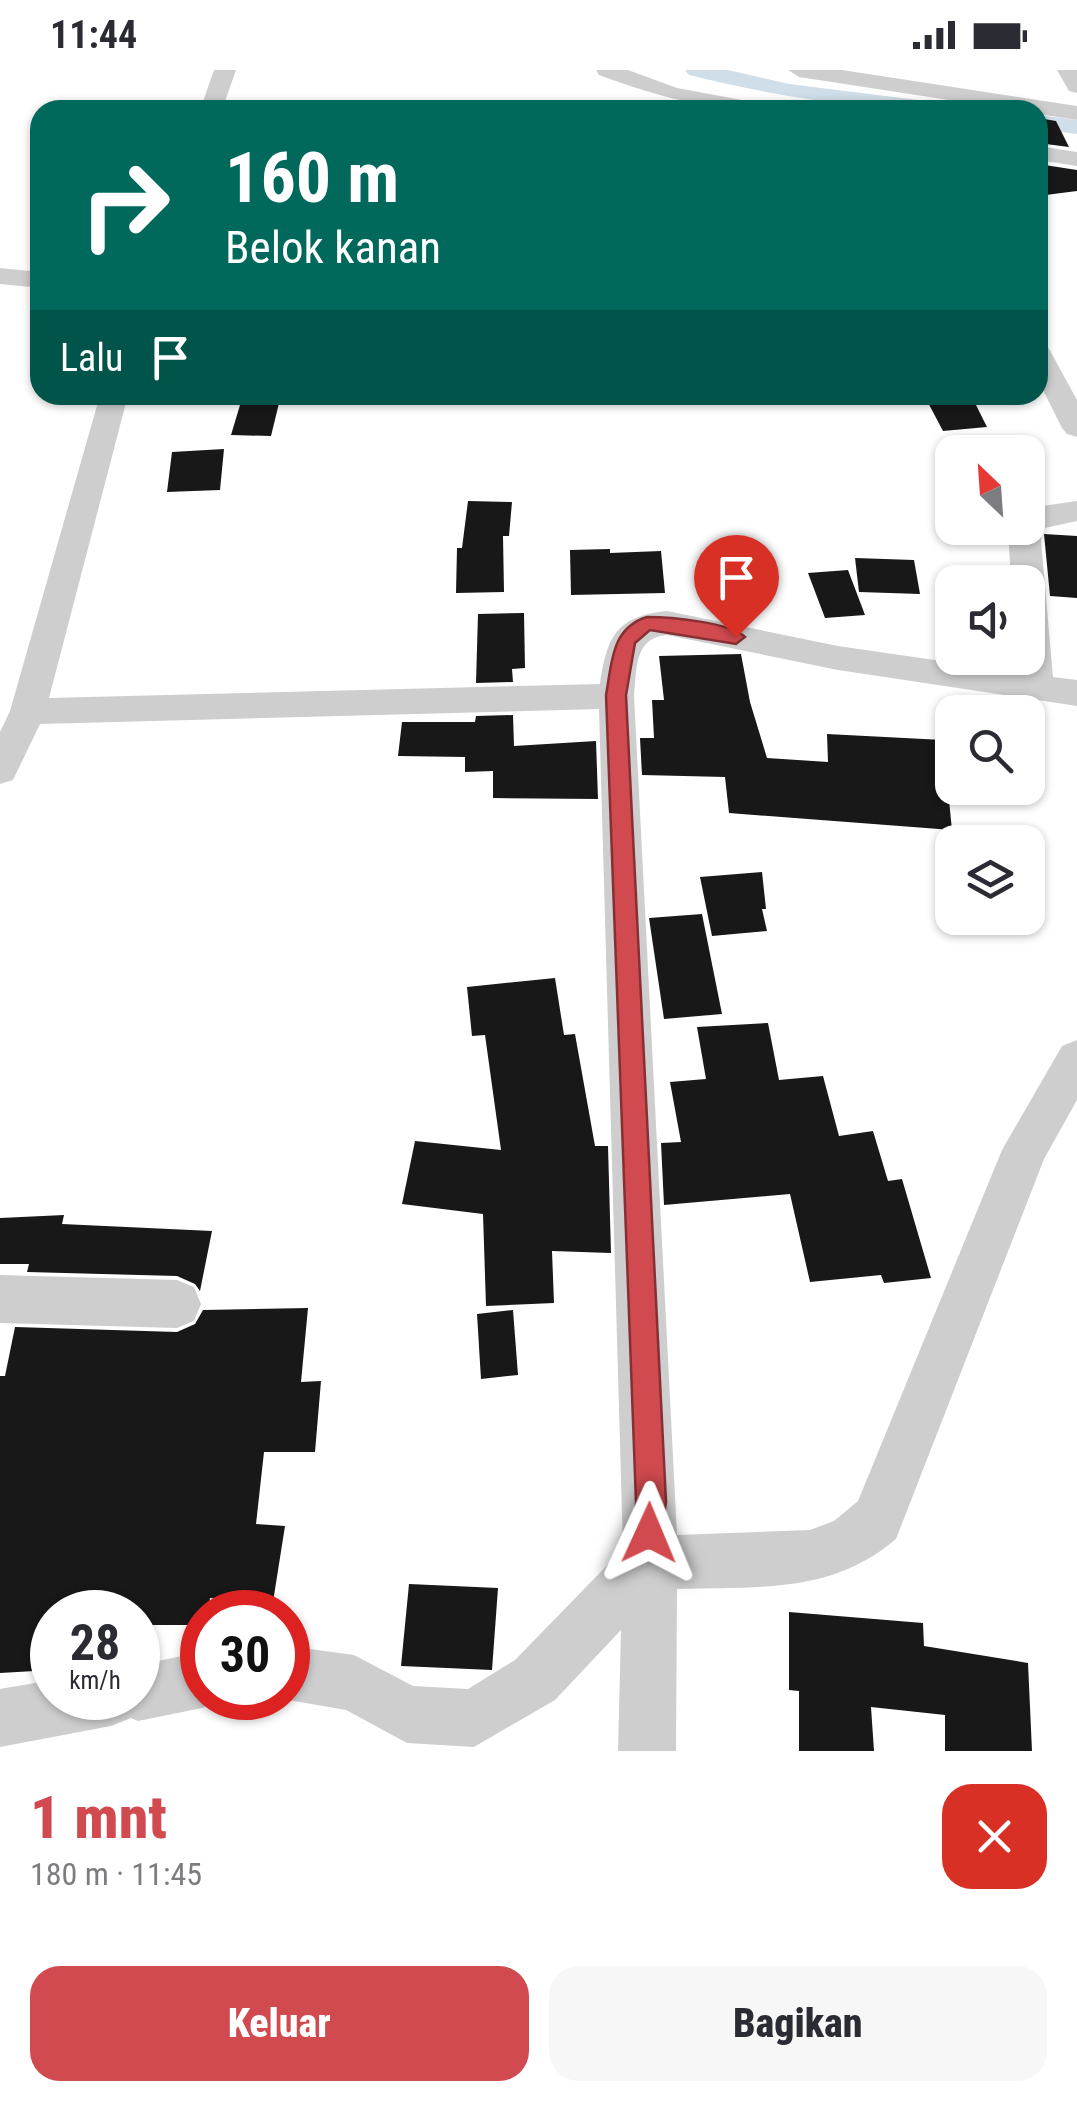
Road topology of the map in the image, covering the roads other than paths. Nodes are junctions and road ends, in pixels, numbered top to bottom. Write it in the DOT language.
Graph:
graph roads {
  1 [pos="225,70"];
  2 [pos="607,70"];
  3 [pos="800,70"];
  4 [pos="1068,70"];
  5 [pos="1077,86"];
  6 [pos="214,100"];
  7 [pos="704,100"];
  8 [pos="993,100"];
  9 [pos="1048,108"];
  10 [pos="1077,113"];
  11 [pos="1048,154"];
  12 [pos="1077,158"];
  13 [pos="0,276"];
  14 [pos="30,279"];
  15 [pos="1048,372"];
  16 [pos="111,405"];
  17 [pos="1077,428"];
  18 [pos="1077,511"];
  19 [pos="1045,515"];
  20 [pos="1035,675"];
  21 [pos="1036,688"];
  22 [pos="1077,694"];
  23 [pos="616,695"];
  24 [pos="28,711"];
  25 [pos="0,770"];
  26 [pos="1077,1059"];
  27 [pos="0,1299"];
  28 [pos="178,1304"];
  29 [pos="647,1563"];
  30 [pos="310,1677"];
  31 [pos="30,1713"];
  32 [pos="0,1718"];
  33 [pos="647,1751"];
  1 -- 6 [label="street"];
  2 -- 7 [label="street"];
  3 -- 8 [label="street"];
  4 -- 5 [label="street"];
  9 -- 10 [label="street"];
  11 -- 12 [label="street"];
  13 -- 14 [label="street"];
  15 -- 17 [label="street"];
  16 -- 24 [label="street"];
  18 -- 19 [label="street"];
  20 -- 21 [label="street"];
  21 -- 22 [label="street"];
  21 -- 23 [label="street"];
  23 -- 24 [label="street"];
  23 -- 29 [label="street"];
  24 -- 25 [label="street"];
  26 -- 29 [label="street"];
  27 -- 28 [label="street"];
  29 -- 30 [label="street"];
  29 -- 33 [label="street"];
  31 -- 32 [label="street"];
}
